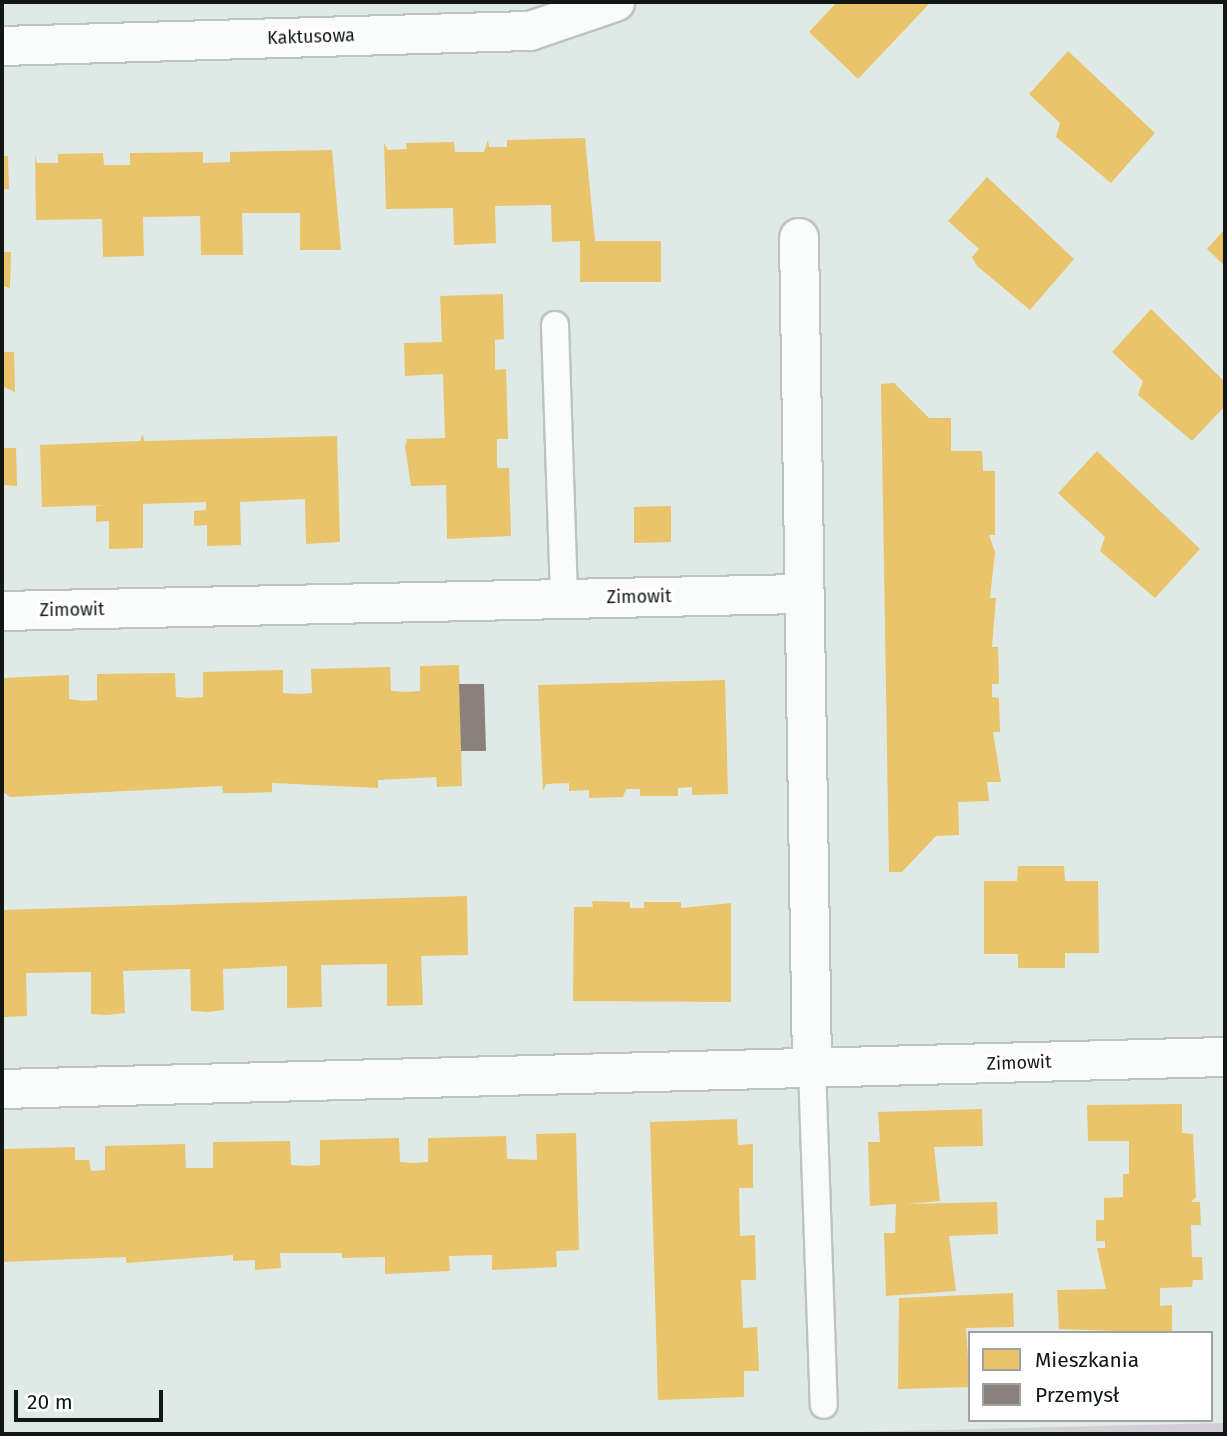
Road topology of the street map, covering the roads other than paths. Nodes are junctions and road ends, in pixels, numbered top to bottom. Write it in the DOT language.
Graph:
graph roads {
  1 [pos="615,2"];
  2 [pos="2,46"];
  3 [pos="799,238"];
  4 [pos="555,324"];
  5 [pos="802,594"];
  6 [pos="564,599"];
  7 [pos="2,611"];
  8 [pos="1225,1057"];
  9 [pos="812,1068"];
  10 [pos="2,1089"];
  11 [pos="824,1405"];
  1 -- 2 [label="street, Kaktusowa"];
  3 -- 5 [label="street"];
  4 -- 6 [label="lane"];
  5 -- 6 [label="street, Zimowit"];
  5 -- 9 [label="street"];
  6 -- 7 [label="street, Zimowit"];
  8 -- 9 [label="street, Zimowit"];
  9 -- 10 [label="street, Zimowit"];
  9 -- 11 [label="lane"];
}
